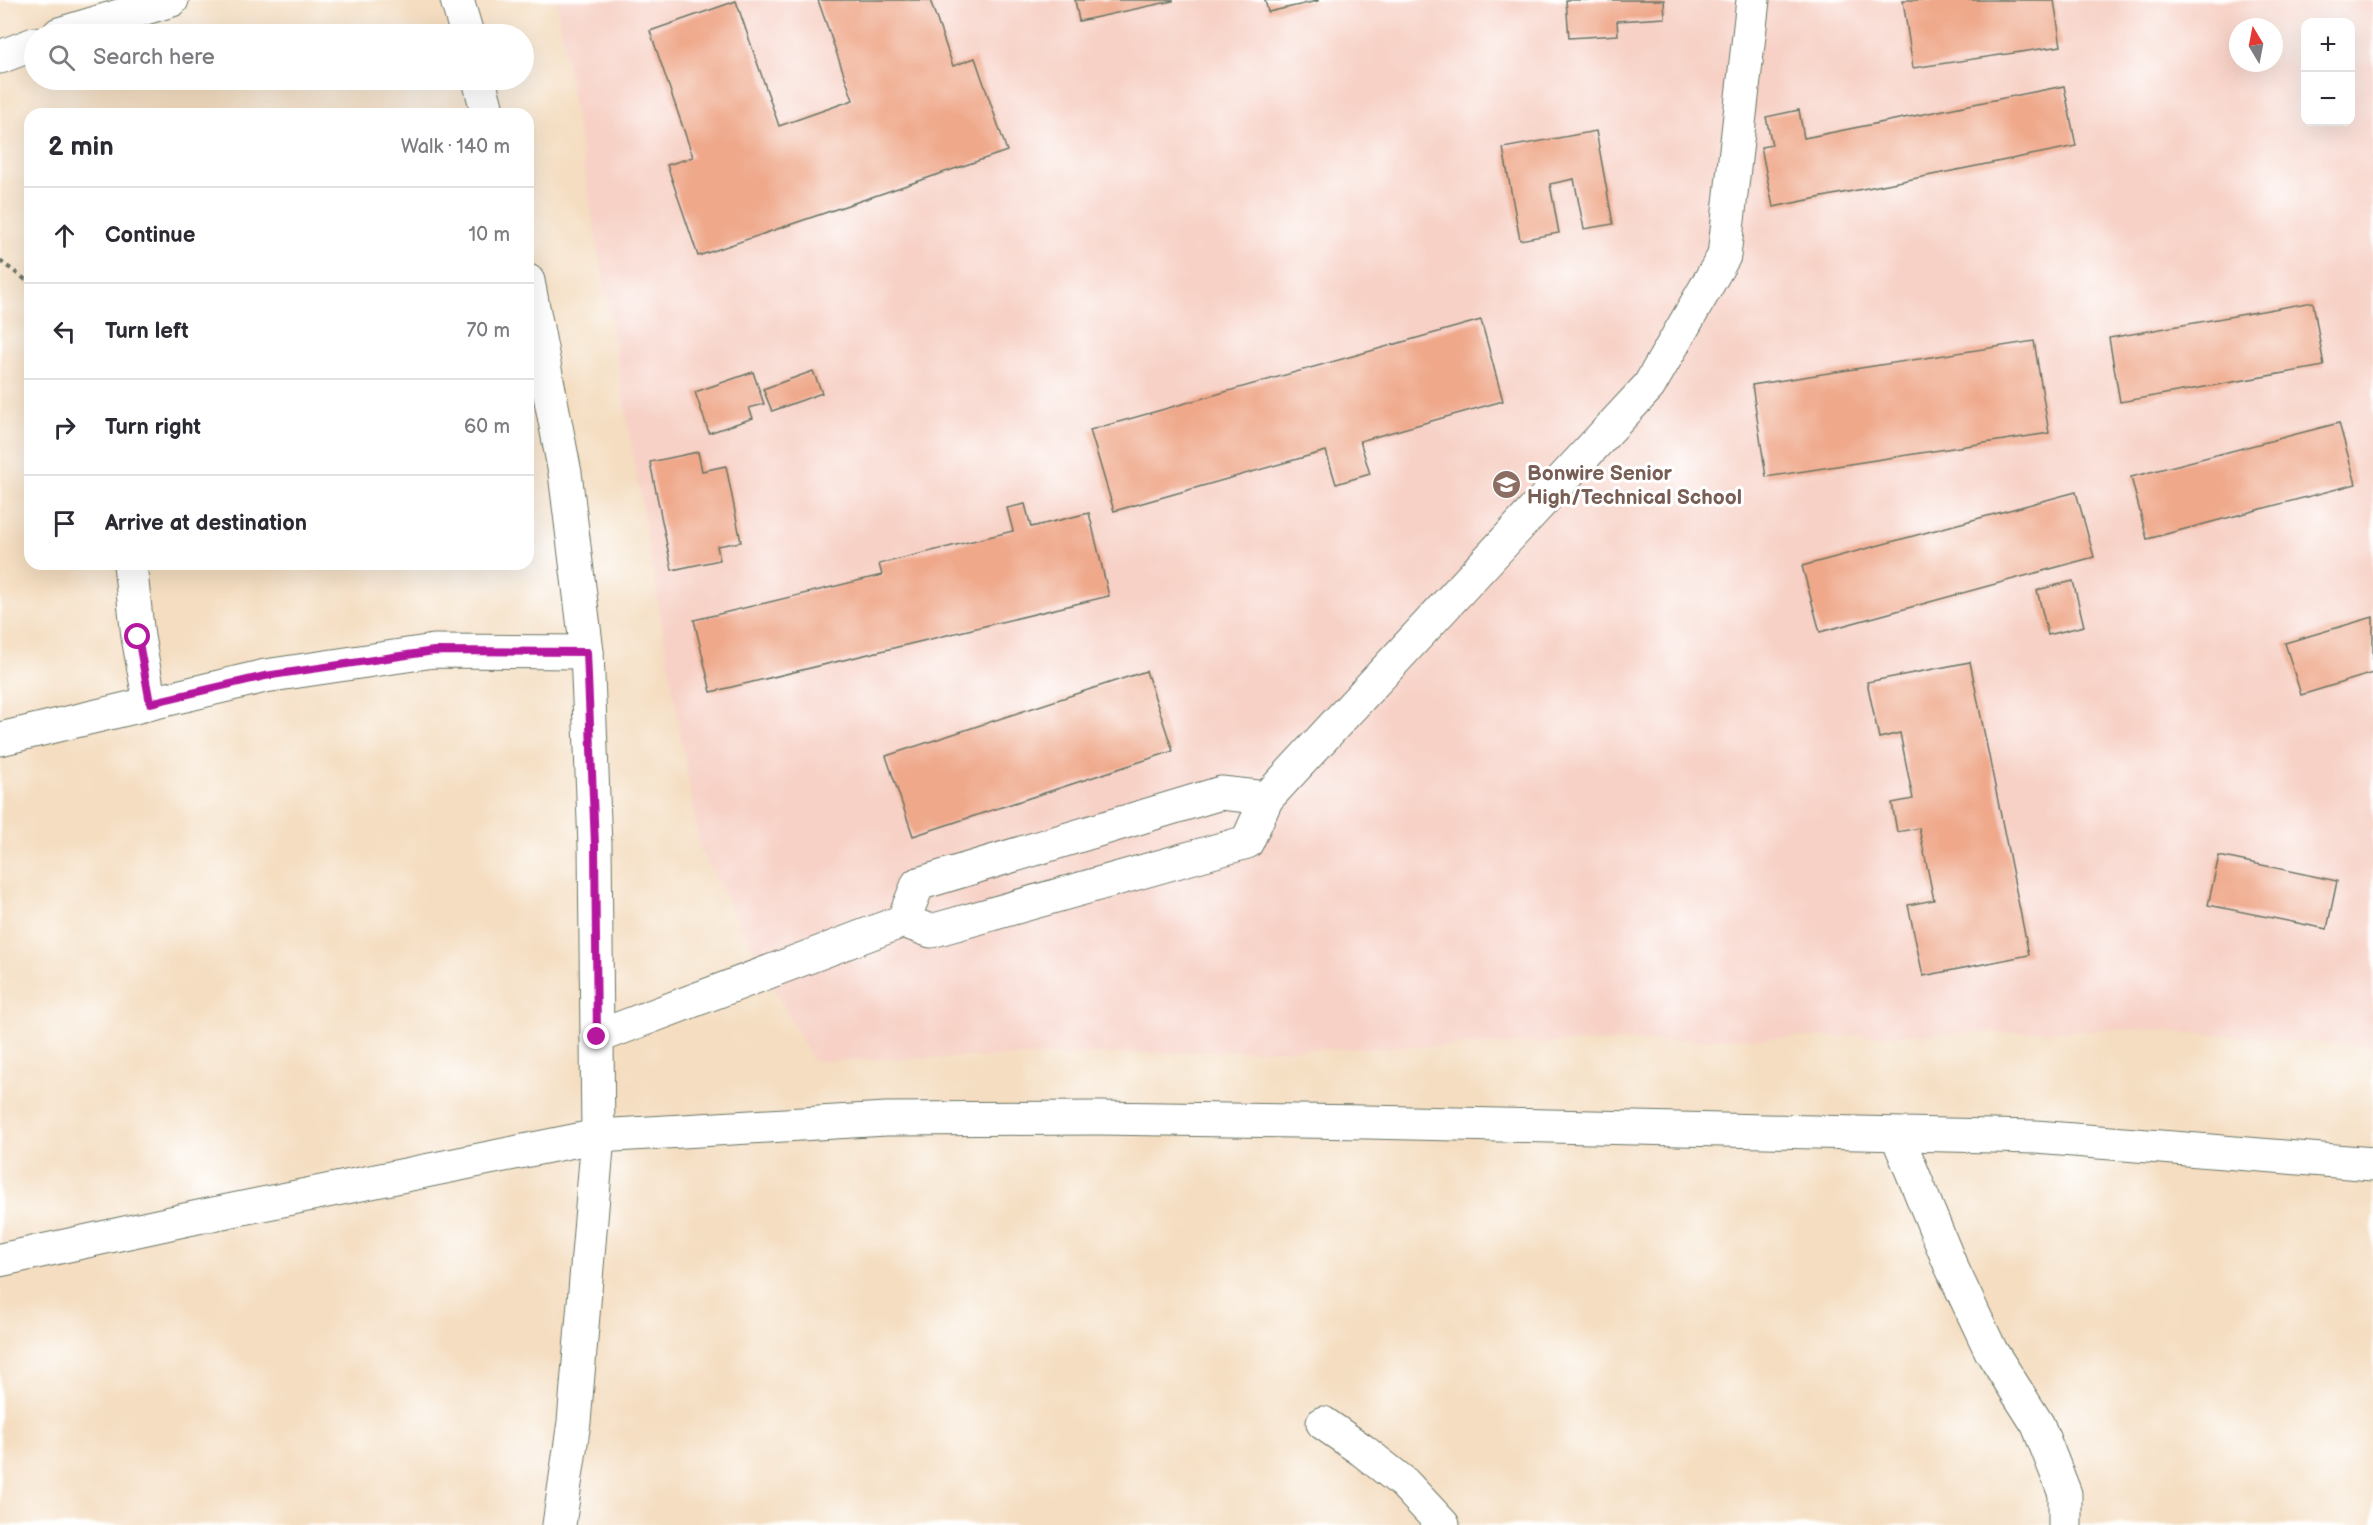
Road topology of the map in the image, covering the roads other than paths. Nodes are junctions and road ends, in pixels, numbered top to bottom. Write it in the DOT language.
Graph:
graph roads {
  1 [pos="172,0"];
  2 [pos="458,0"];
  3 [pos="1753,0"];
  4 [pos="92,24"];
  5 [pos="464,24"];
  6 [pos="24,48"];
  7 [pos="0,57"];
  8 [pos="482,90"];
  9 [pos="486,108"];
  10 [pos="534,308"];
  11 [pos="131,570"];
  12 [pos="587,652"];
  13 [pos="150,703"];
  14 [pos="0,740"];
  15 [pos="1267,798"];
  16 [pos="903,921"];
  17 [pos="597,1037"];
  18 [pos="1897,1135"];
  19 [pos="598,1136"];
  20 [pos="2373,1164"];
  21 [pos="0,1260"];
  22 [pos="1323,1423"];
  23 [pos="559,1525"];
  24 [pos="1443,1525"];
  25 [pos="2065,1525"];
  1 -- 4 [label="street"];
  2 -- 5 [label="street"];
  3 -- 15 [label="street"];
  6 -- 7 [label="street"];
  8 -- 9 [label="street"];
  10 -- 12 [label="street"];
  11 -- 13 [label="street"];
  12 -- 13 [label="street"];
  12 -- 17 [label="street"];
  13 -- 14 [label="street"];
  15 -- 16 [label="street"];
  15 -- 16 [label="street"];
  16 -- 17 [label="street"];
  17 -- 19 [label="street"];
  18 -- 19 [label="street"];
  18 -- 20 [label="street"];
  18 -- 25 [label="street"];
  19 -- 21 [label="street"];
  19 -- 23 [label="street"];
  22 -- 24 [label="street"];
}
